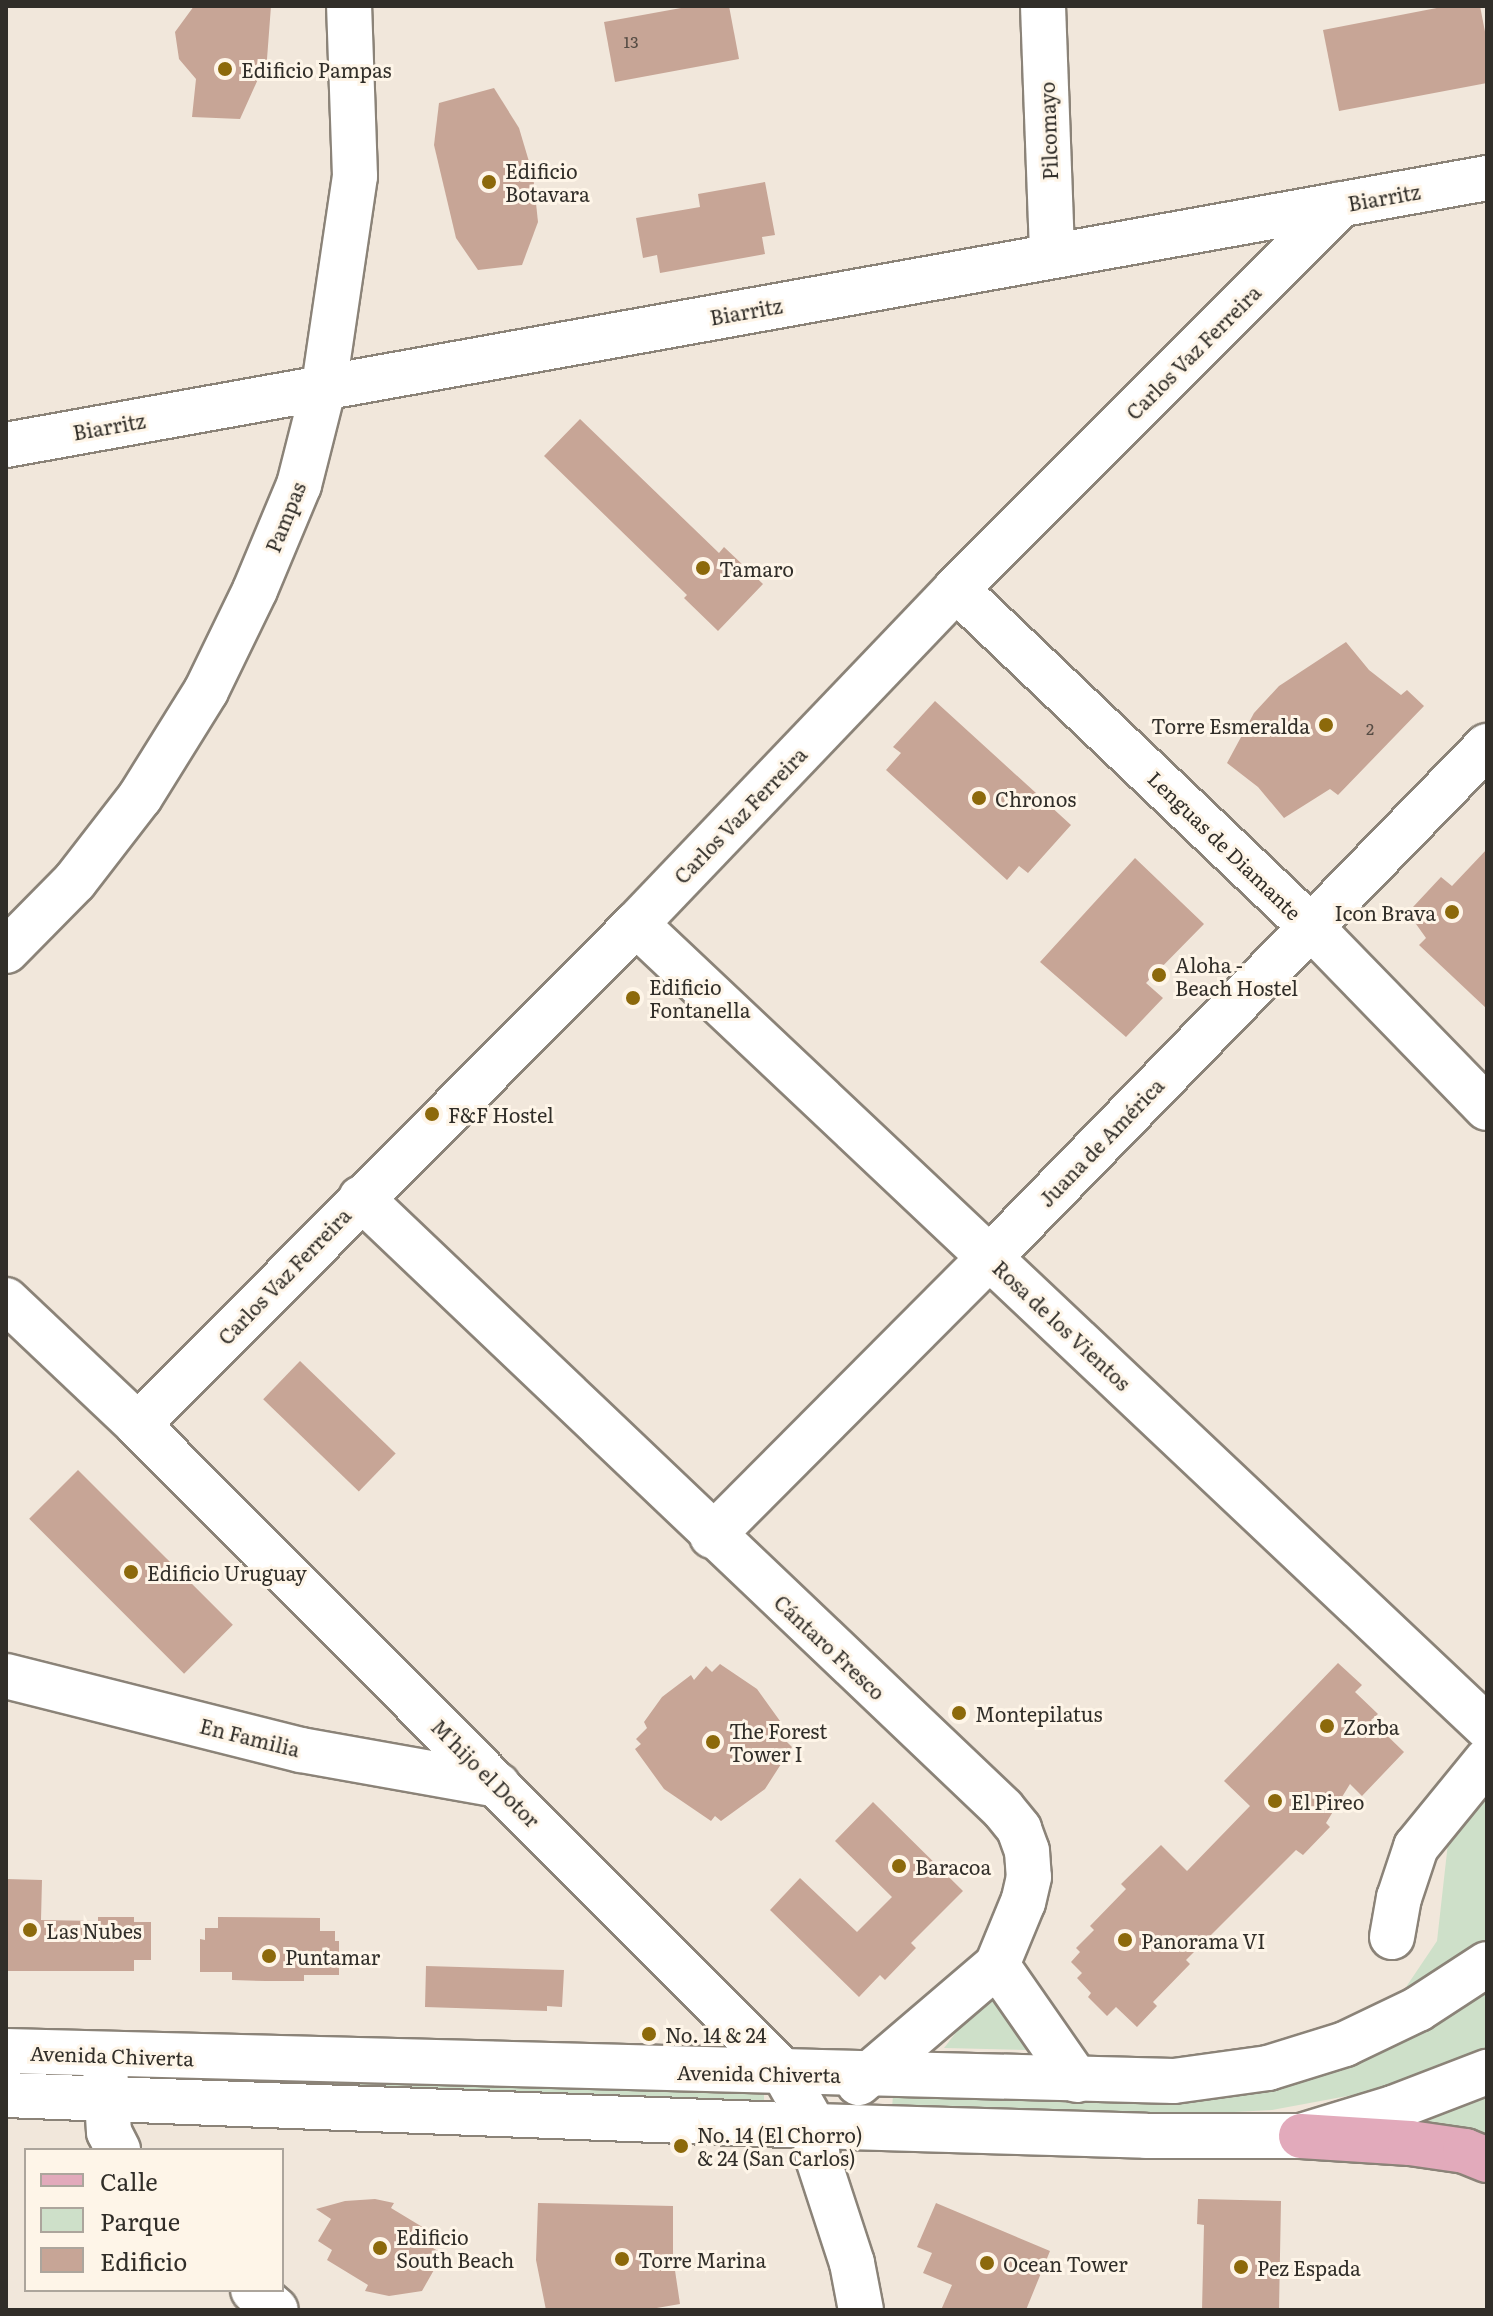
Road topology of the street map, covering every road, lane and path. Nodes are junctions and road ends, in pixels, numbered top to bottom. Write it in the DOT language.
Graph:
graph roads {
  1 [pos="349,6"];
  2 [pos="1043,6"];
  3 [pos="1487,178"];
  4 [pos="1341,204"];
  5 [pos="1052,256"];
  6 [pos="324,386"];
  7 [pos="6,445"];
  8 [pos="956,589"];
  9 [pos="1487,746"];
  10 [pos="636,924"];
  11 [pos="1310,926"];
  12 [pos="6,951"];
  13 [pos="1487,1108"];
  14 [pos="361,1198"];
  15 [pos="990,1257"];
  16 [pos="6,1300"];
  17 [pos="138,1425"];
  18 [pos="712,1536"];
  19 [pos="6,1676"];
  20 [pos="1487,1727"];
  21 [pos="1487,1760"];
  22 [pos="498,1785"];
  23 [pos="1392,1937"];
  24 [pos="1487,1964"];
  25 [pos="997,1965"];
  26 [pos="6,2051"];
  27 [pos="1487,2072"];
  28 [pos="784,2073"];
  29 [pos="867,2075"];
  30 [pos="105,2076"];
  31 [pos="1077,2080"];
  32 [pos="6,2095"];
  33 [pos="814,2126"];
  34 [pos="1301,2136"];
  35 [pos="117,2148"];
  36 [pos="1487,2160"];
  37 [pos="255,2292"];
  38 [pos="276,2310"];
  39 [pos="861,2310"];
  1 -- 6 [label="street, Pampas"];
  2 -- 5 [label="street, Pilcomayo"];
  3 -- 4 [label="street, Biarritz"];
  4 -- 5 [label="street, Biarritz"];
  4 -- 8 [label="street, Carlos Vaz Ferreira"];
  5 -- 6 [label="street, Biarritz"];
  6 -- 7 [label="street, Biarritz"];
  6 -- 12 [label="street, Pampas"];
  8 -- 10 [label="street, Carlos Vaz Ferreira"];
  8 -- 11 [label="street, Lenguas de Diamante"];
  9 -- 11 [label="street, Juana de América"];
  10 -- 14 [label="street, Carlos Vaz Ferreira"];
  10 -- 15 [label="street, Rosa de los Vientos"];
  11 -- 13 [label="street, Lenguas de Diamante"];
  11 -- 15 [label="street, Juana de América"];
  14 -- 17 [label="street, Carlos Vaz Ferreira"];
  14 -- 18 [label="street, Cántaro Fresco"];
  15 -- 18 [label="street, Juana de América"];
  15 -- 20 [label="street, Rosa de los Vientos"];
  16 -- 17 [label="street, M'hijo el Dotor"];
  17 -- 22 [label="street, M'hijo el Dotor"];
  18 -- 25 [label="street, Cántaro Fresco"];
  19 -- 22 [label="street, En Familia"];
  21 -- 23 [label="street"];
  22 -- 28 [label="street, M'hijo el Dotor"];
  24 -- 31 [label="street, Avenida Chiverta"];
  25 -- 29 [label="street, Cántaro Fresco"];
  25 -- 31 [label="street"];
  26 -- 30 [label="street, Avenida Chiverta"];
  27 -- 34 [label="street, Avenida Chiverta"];
  28 -- 29 [label="street, Avenida Chiverta"];
  28 -- 30 [label="street, Avenida Chiverta"];
  28 -- 33 [label="street, M'hijo el Dotor"];
  29 -- 31 [label="street, Avenida Chiverta"];
  29 -- 33 [label="street, Cántaro Fresco"];
  30 -- 32 [label="street, Avenida Chiverta"];
  30 -- 33 [label="street, Avenida Chiverta"];
  30 -- 35 [label="street"];
  33 -- 34 [label="street, Avenida Chiverta"];
  33 -- 39 [label="street, M'hijo el Dotor"];
  34 -- 36 [label="main road"];
  37 -- 38 [label="street"];
}
